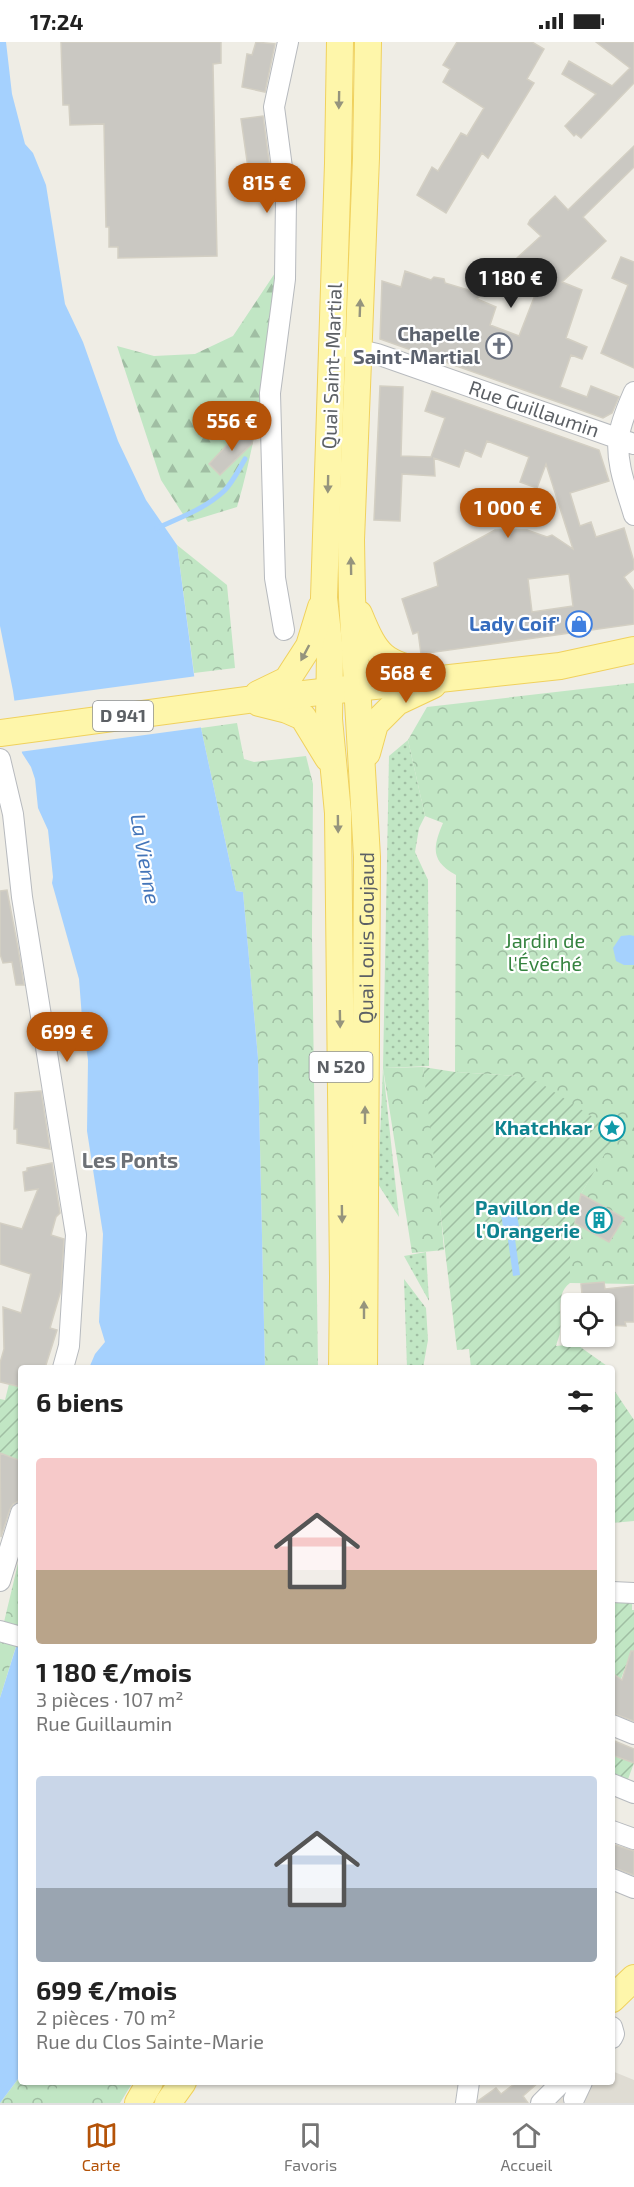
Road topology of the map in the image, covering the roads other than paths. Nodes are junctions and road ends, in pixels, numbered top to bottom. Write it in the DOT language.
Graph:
graph roads {
  1 [pos="288,42"];
  2 [pos="340,42"];
  3 [pos="368,42"];
  4 [pos="332,343"];
  5 [pos="358,349"];
  6 [pos="634,392"];
  7 [pos="626,441"];
  8 [pos="634,515"];
  9 [pos="324,598"];
  10 [pos="352,598"];
  11 [pos="284,630"];
  12 [pos="634,650"];
  13 [pos="560,666"];
  14 [pos="634,667"];
  15 [pos="450,677"];
  16 [pos="358,687"];
  17 [pos="330,691"];
  18 [pos="247,699"];
  19 [pos="0,733"];
  20 [pos="0,759"];
  21 [pos="363,765"];
  22 [pos="333,766"];
  23 [pos="6,813"];
  24 [pos="64,1365"];
  25 [pos="342,1365"];
  26 [pos="364,1365"];
  27 [pos="18,1524"];
  28 [pos="0,1581"];
  29 [pos="615,1592"];
  30 [pos="634,1593"];
  31 [pos="0,1632"];
  32 [pos="18,1636"];
  33 [pos="615,1726"];
  34 [pos="634,1734"];
  35 [pos="615,1785"];
  36 [pos="634,1793"];
  37 [pos="615,1832"];
  38 [pos="634,1839"];
  39 [pos="615,1881"];
  40 [pos="634,1888"];
  41 [pos="634,1978"];
  42 [pos="615,1996"];
  43 [pos="148,2085"];
  44 [pos="181,2085"];
  45 [pos="469,2085"];
  46 [pos="559,2085"];
  47 [pos="138,2103"];
  48 [pos="168,2103"];
  49 [pos="466,2103"];
  50 [pos="541,2103"];
  1 -- 11 [label="street"];
  2 -- 4 [label="main road, Quai Saint-Martial / N 520, one-way"];
  5 -- 3 [label="main road, Quai Saint-Martial / N 520, one-way"];
  4 -- 5 [label="street, Rue Guillaumin"];
  4 -- 9 [label="main road, Quai Saint-Martial / N 520, one-way"];
  5 -- 7 [label="street, Rue Guillaumin"];
  10 -- 5 [label="main road, Quai Saint-Martial / N 520, one-way"];
  6 -- 7 [label="street"];
  7 -- 8 [label="street"];
  9 -- 17 [label="main road, Quai Saint-Martial / N 520"];
  9 -- 18 [label="main road, one-way"];
  10 -- 15 [label="main road"];
  10 -- 16 [label="main road, Quai Saint-Martial / N 520"];
  12 -- 13 [label="main road"];
  13 -- 14 [label="main road"];
  13 -- 15 [label="main road"];
  15 -- 16 [label="main road"];
  15 -- 21 [label="main road"];
  16 -- 17 [label="main road, D 941"];
  16 -- 21 [label="main road, Quai Louis Goujaud / N 520"];
  17 -- 18 [label="main road, D 941"];
  17 -- 22 [label="main road, Quai Louis Goujaud / N 520"];
  18 -- 19 [label="main road, D 941"];
  18 -- 22 [label="main road"];
  20 -- 23 [label="street"];
  26 -- 21 [label="main road, Quai Louis Goujaud / N 520, one-way"];
  22 -- 25 [label="main road, Quai Louis Goujaud / N 520, one-way"];
  23 -- 24 [label="street"];
  27 -- 28 [label="street"];
  29 -- 30 [label="street"];
  31 -- 32 [label="street"];
  33 -- 34 [label="street"];
  35 -- 36 [label="street"];
  37 -- 38 [label="street"];
  39 -- 40 [label="street"];
  41 -- 42 [label="main road"];
  43 -- 47 [label="main road"];
  44 -- 48 [label="main road"];
  45 -- 49 [label="street"];
  46 -- 50 [label="street"];
}
